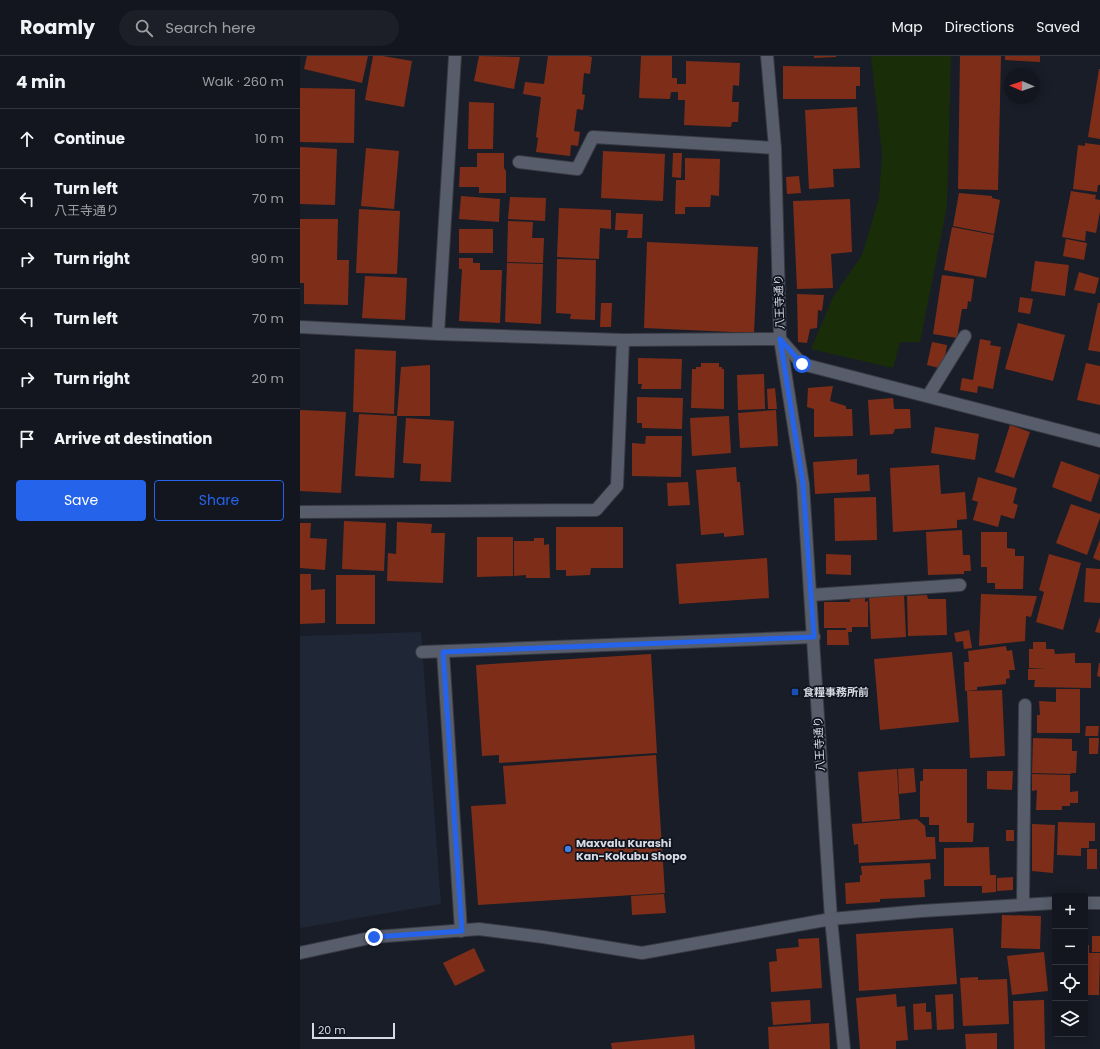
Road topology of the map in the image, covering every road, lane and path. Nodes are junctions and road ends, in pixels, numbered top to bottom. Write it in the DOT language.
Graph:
graph roads {
  1 [pos="456,56"];
  2 [pos="768,56"];
  3 [pos="775,148"];
  4 [pos="519,162"];
  5 [pos="300,327"];
  6 [pos="438,334"];
  7 [pos="965,336"];
  8 [pos="780,339"];
  9 [pos="623,340"];
  10 [pos="928,396"];
  11 [pos="1100,441"];
  12 [pos="300,512"];
  13 [pos="960,585"];
  14 [pos="811,595"];
  15 [pos="814,637"];
  16 [pos="422,652"];
  17 [pos="443,652"];
  18 [pos="1025,705"];
  19 [pos="1052,903"];
  20 [pos="1088,903"];
  21 [pos="1100,903"];
  22 [pos="1023,904"];
  23 [pos="831,918"];
  24 [pos="462,931"];
  25 [pos="300,953"];
  26 [pos="844,1049"];
  1 -- 6 [label="street"];
  2 -- 3 [label="street, 八王寺通り"];
  3 -- 4 [label="street"];
  3 -- 8 [label="street, 八王寺通り"];
  5 -- 6 [label="street"];
  6 -- 9 [label="street"];
  7 -- 10 [label="street"];
  8 -- 9 [label="street"];
  8 -- 10 [label="street"];
  8 -- 14 [label="street, 八王寺通り"];
  9 -- 12 [label="street"];
  10 -- 11 [label="street"];
  13 -- 14 [label="street"];
  14 -- 15 [label="street, 八王寺通り"];
  15 -- 17 [label="street"];
  15 -- 23 [label="street, 八王寺通り"];
  16 -- 17 [label="street"];
  17 -- 24 [label="street"];
  18 -- 22 [label="street"];
  19 -- 22 [label="street"];
  20 -- 21 [label="street"];
  22 -- 23 [label="street"];
  23 -- 24 [label="street"];
  23 -- 26 [label="street, 八王寺通り"];
  24 -- 25 [label="street"];
}
